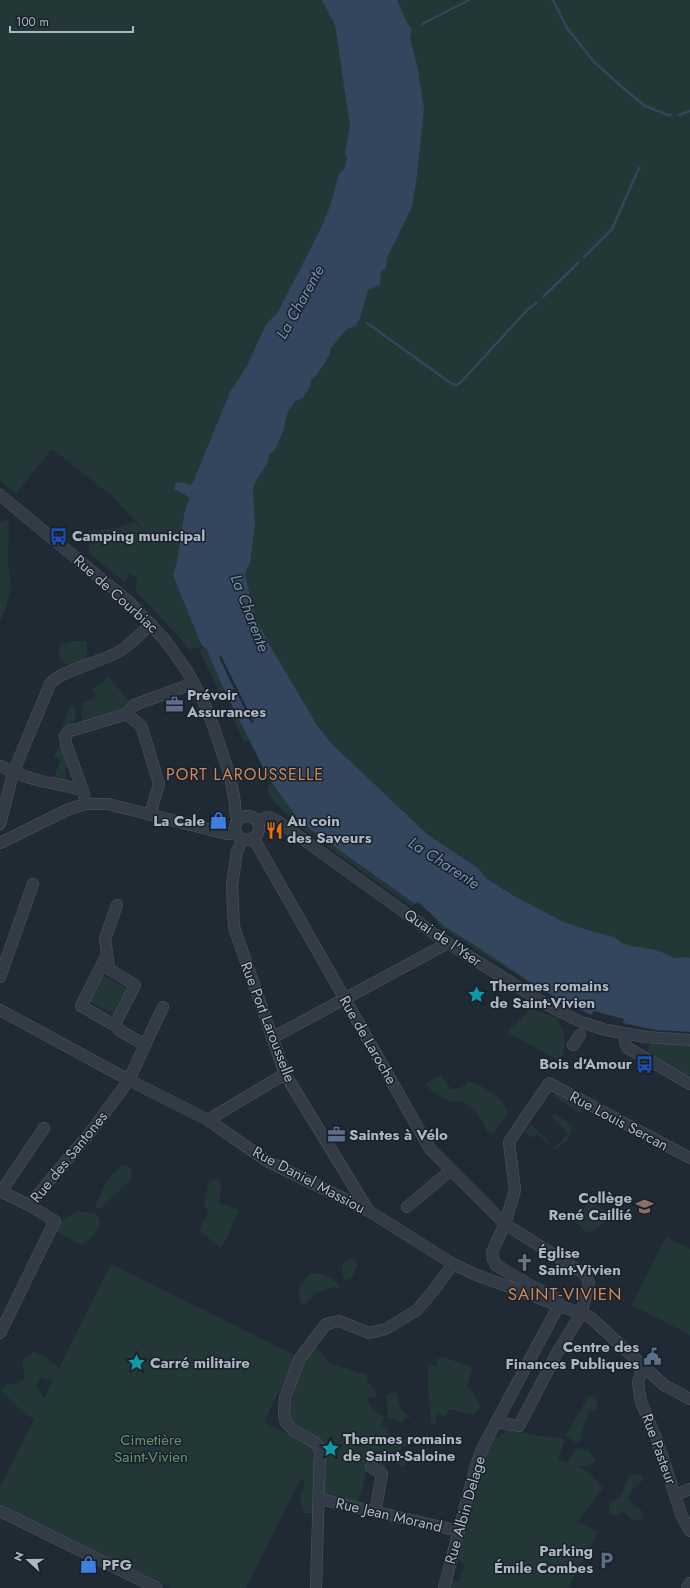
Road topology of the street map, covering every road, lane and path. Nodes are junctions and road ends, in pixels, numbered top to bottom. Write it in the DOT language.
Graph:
graph roads {
  1 [pos="0,495"];
  2 [pos="151,624"];
  3 [pos="194,683"];
  4 [pos="127,714"];
  5 [pos="0,766"];
  6 [pos="13,772"];
  7 [pos="83,791"];
  8 [pos="86,804"];
  9 [pos="150,814"];
  10 [pos="248,819"];
  11 [pos="0,824"];
  12 [pos="244,837"];
  13 [pos="0,843"];
  14 [pos="32,884"];
  15 [pos="117,905"];
  16 [pos="448,943"];
  17 [pos="107,955"];
  18 [pos="0,977"];
  19 [pos="344,999"];
  20 [pos="163,1007"];
  21 [pos="0,1010"];
  22 [pos="116,1026"];
  23 [pos="583,1030"];
  24 [pos="625,1034"];
  25 [pos="272,1038"];
  26 [pos="690,1040"];
  27 [pos="145,1045"];
  28 [pos="573,1045"];
  29 [pos="285,1074"];
  30 [pos="688,1079"];
  31 [pos="129,1080"];
  32 [pos="208,1120"];
  33 [pos="44,1128"];
  34 [pos="690,1158"];
  35 [pos="451,1170"];
  36 [pos="0,1192"];
  37 [pos="29,1205"];
  38 [pos="407,1206"];
  39 [pos="369,1211"];
  40 [pos="505,1224"];
  41 [pos="453,1264"];
  42 [pos="559,1305"];
  43 [pos="581,1314"];
  44 [pos="0,1333"];
  45 [pos="643,1366"];
  46 [pos="690,1398"];
  47 [pos="496,1422"];
  48 [pos="371,1467"];
  49 [pos="690,1489"];
  50 [pos="675,1495"];
  51 [pos="320,1499"];
  52 [pos="0,1511"];
  53 [pos="375,1512"];
  54 [pos="458,1531"];
  55 [pos="690,1531"];
  56 [pos="690,1583"];
  57 [pos="144,1585"];
  58 [pos="156,1588"];
  59 [pos="316,1588"];
  60 [pos="444,1588"];
  61 [pos="687,1588"];
  1 -- 2 [label="street, Rue de Courbiac"];
  2 -- 3 [label="street, Rue de Courbiac"];
  2 -- 6 [label="street"];
  3 -- 4 [label="street"];
  3 -- 10 [label="street, Rue de Courbiac"];
  4 -- 7 [label="street"];
  4 -- 9 [label="street"];
  5 -- 6 [label="street"];
  6 -- 7 [label="street"];
  6 -- 11 [label="street"];
  7 -- 8 [label="street"];
  8 -- 9 [label="street"];
  8 -- 13 [label="street"];
  9 -- 12 [label="street"];
  10 -- 12 [label="street"];
  10 -- 12 [label="street"];
  10 -- 16 [label="street, Quai de l'Yser"];
  12 -- 19 [label="street, Rue de Laroche"];
  12 -- 25 [label="street, Rue Port Larousselle"];
  14 -- 18 [label="street"];
  15 -- 17 [label="street"];
  16 -- 19 [label="street"];
  16 -- 23 [label="street, Quai de l'Yser"];
  17 -- 22 [label="street"];
  17 -- 22 [label="street"];
  19 -- 25 [label="street"];
  19 -- 35 [label="street, Rue de Laroche"];
  20 -- 27 [label="street, Rue des Santones"];
  21 -- 31 [label="street, Rue Daniel Massiou"];
  22 -- 27 [label="street"];
  23 -- 24 [label="street, Quai de l'Yser"];
  23 -- 28 [label="street"];
  24 -- 26 [label="street, Quai de l'Yser"];
  24 -- 30 [label="street"];
  25 -- 29 [label="street, Rue Port Larousselle"];
  27 -- 31 [label="street, Rue des Santones"];
  29 -- 32 [label="street"];
  29 -- 39 [label="street, Rue Port Larousselle"];
  31 -- 32 [label="street, Rue Daniel Massiou"];
  31 -- 37 [label="street, Rue des Santones"];
  32 -- 39 [label="street, Rue Daniel Massiou"];
  33 -- 36 [label="street"];
  34 -- 40 [label="street, Rue Louis Sercan"];
  35 -- 38 [label="street"];
  35 -- 40 [label="street, Rue de Laroche"];
  36 -- 37 [label="street"];
  37 -- 44 [label="street, Rue des Santones"];
  39 -- 41 [label="street, Rue Daniel Massiou"];
  40 -- 42 [label="street"];
  40 -- 43 [label="street, Rue de Laroche"];
  41 -- 42 [label="street, Rue Daniel Massiou"];
  41 -- 51 [label="street"];
  42 -- 43 [label="street, Rue Daniel Massiou"];
  42 -- 47 [label="street, Rue Albin Delage"];
  43 -- 45 [label="street, Rue Daniel Massiou"];
  43 -- 47 [label="street, Rue de Laroche"];
  45 -- 46 [label="street, Rue Daniel Massiou"];
  45 -- 50 [label="street, Rue Pasteur"];
  47 -- 54 [label="street, Rue Albin Delage"];
  48 -- 53 [label="street"];
  49 -- 50 [label="street"];
  50 -- 55 [label="street, Rue Pasteur"];
  51 -- 53 [label="street, Rue Jean Morand"];
  51 -- 59 [label="street"];
  52 -- 57 [label="street"];
  53 -- 54 [label="street, Rue Jean Morand"];
  54 -- 60 [label="street, Rue Albin Delage"];
  56 -- 61 [label="street"];
  57 -- 58 [label="street"];
}
